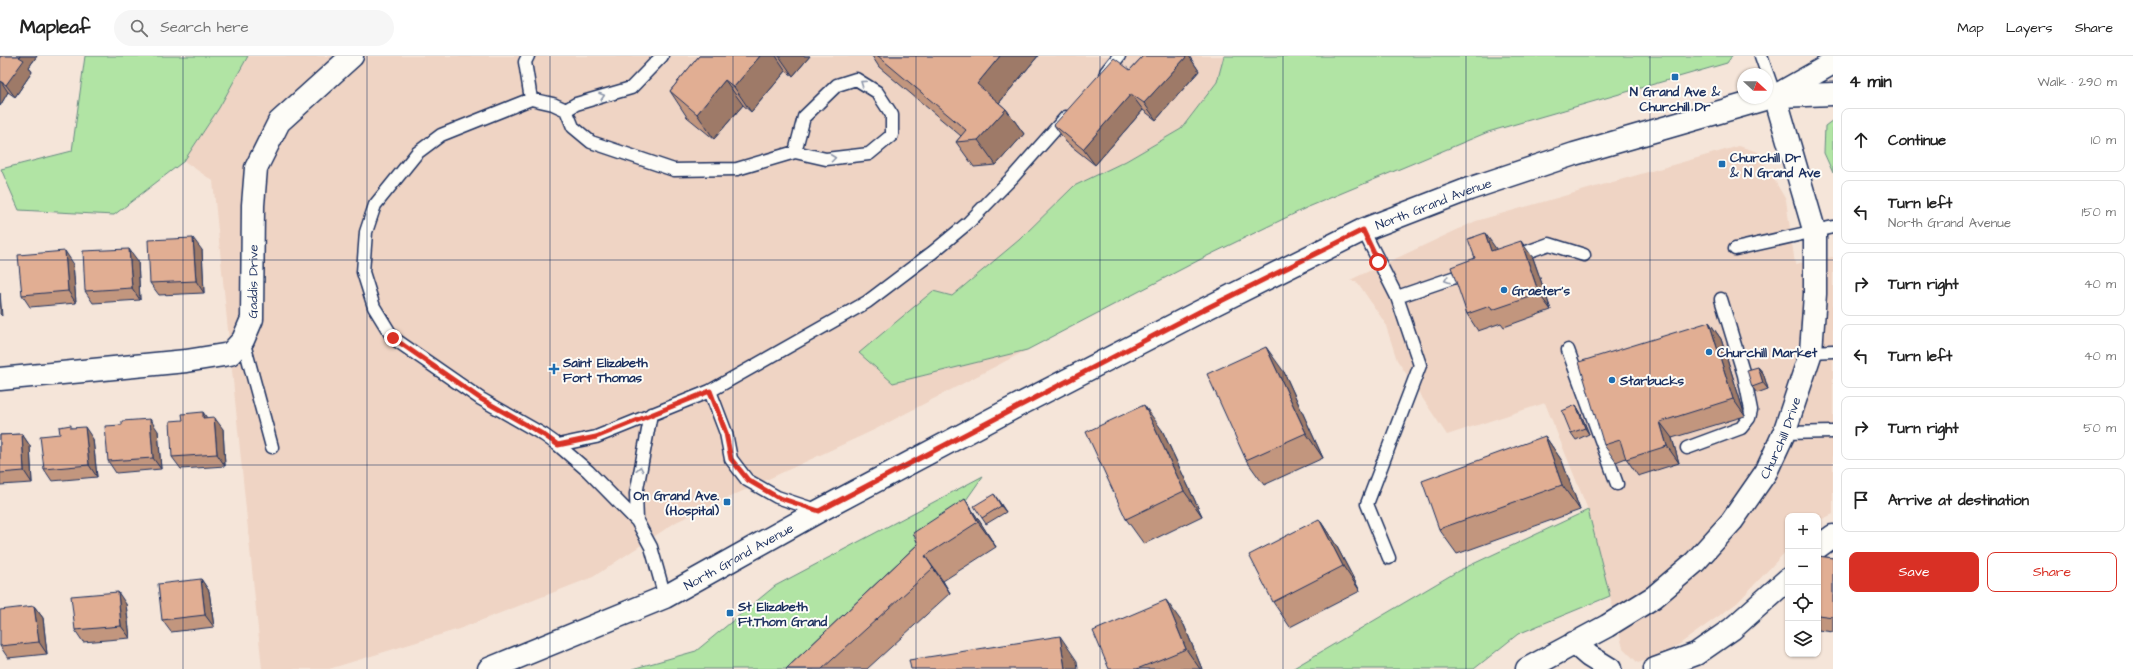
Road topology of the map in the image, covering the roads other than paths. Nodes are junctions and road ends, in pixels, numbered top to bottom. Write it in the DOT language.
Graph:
graph roads {
  1 [pos="352,56"];
  2 [pos="528,56"];
  3 [pos="662,56"];
  4 [pos="1119,56"];
  5 [pos="1761,56"];
  6 [pos="1833,63"];
  7 [pos="1098,81"];
  8 [pos="1833,94"];
  9 [pos="1775,96"];
  10 [pos="531,99"];
  11 [pos="1074,109"];
  12 [pos="566,110"];
  13 [pos="795,152"];
  14 [pos="1363,230"];
  15 [pos="1824,230"];
  16 [pos="1735,249"];
  17 [pos="1584,255"];
  18 [pos="1501,261"];
  19 [pos="1484,267"];
  20 [pos="1397,297"];
  21 [pos="1721,299"];
  22 [pos="243,340"];
  23 [pos="1568,350"];
  24 [pos="1833,351"];
  25 [pos="1811,352"];
  26 [pos="0,379"];
  27 [pos="710,391"];
  28 [pos="651,414"];
  29 [pos="1833,432"];
  30 [pos="1784,434"];
  31 [pos="558,445"];
  32 [pos="272,448"];
  33 [pos="1687,448"];
  34 [pos="1617,484"];
  35 [pos="819,511"];
  36 [pos="637,521"];
  37 [pos="1833,536"];
  38 [pos="1821,545"];
  39 [pos="1389,558"];
  40 [pos="1785,582"];
  41 [pos="665,597"];
  42 [pos="1574,643"];
  43 [pos="490,669"];
  44 [pos="1527,669"];
  45 [pos="1610,669"];
  46 [pos="1655,669"];
  1 -- 22 [label="main road, Gaddis Drive"];
  2 -- 10 [label="lane"];
  12 -- 3 [label="lane, one-way"];
  4 -- 7 [label="lane"];
  5 -- 9 [label="lane"];
  6 -- 9 [label="main road, North Grand Avenue"];
  8 -- 9 [label="main road, North Grand Avenue"];
  9 -- 14 [label="main road, North Grand Avenue"];
  9 -- 15 [label="main road, Churchill Drive"];
  10 -- 12 [label="lane"];
  10 -- 31 [label="lane"];
  11 -- 27 [label="lane"];
  12 -- 13 [label="lane"];
  13 -- 13 [label="lane, one-way"];
  14 -- 20 [label="lane"];
  14 -- 35 [label="main road, North Grand Avenue"];
  15 -- 16 [label="lane"];
  15 -- 25 [label="main road, Churchill Drive"];
  17 -- 18 [label="lane"];
  19 -- 20 [label="lane, one-way"];
  20 -- 39 [label="lane"];
  21 -- 33 [label="lane"];
  22 -- 26 [label="main road, Gaddis Drive"];
  22 -- 32 [label="lane"];
  23 -- 34 [label="lane"];
  24 -- 25 [label="lane"];
  25 -- 30 [label="main road, Churchill Drive"];
  27 -- 28 [label="lane"];
  27 -- 35 [label="lane"];
  28 -- 31 [label="lane"];
  36 -- 28 [label="lane, one-way"];
  29 -- 30 [label="lane"];
  30 -- 42 [label="main road, Churchill Drive"];
  31 -- 36 [label="lane"];
  35 -- 41 [label="main road, North Grand Avenue"];
  36 -- 41 [label="lane"];
  37 -- 38 [label="main road"];
  40 -- 46 [label="main road"];
  41 -- 43 [label="main road, North Grand Avenue"];
  42 -- 44 [label="main road, Churchill Drive"];
  42 -- 45 [label="main road"];
}
